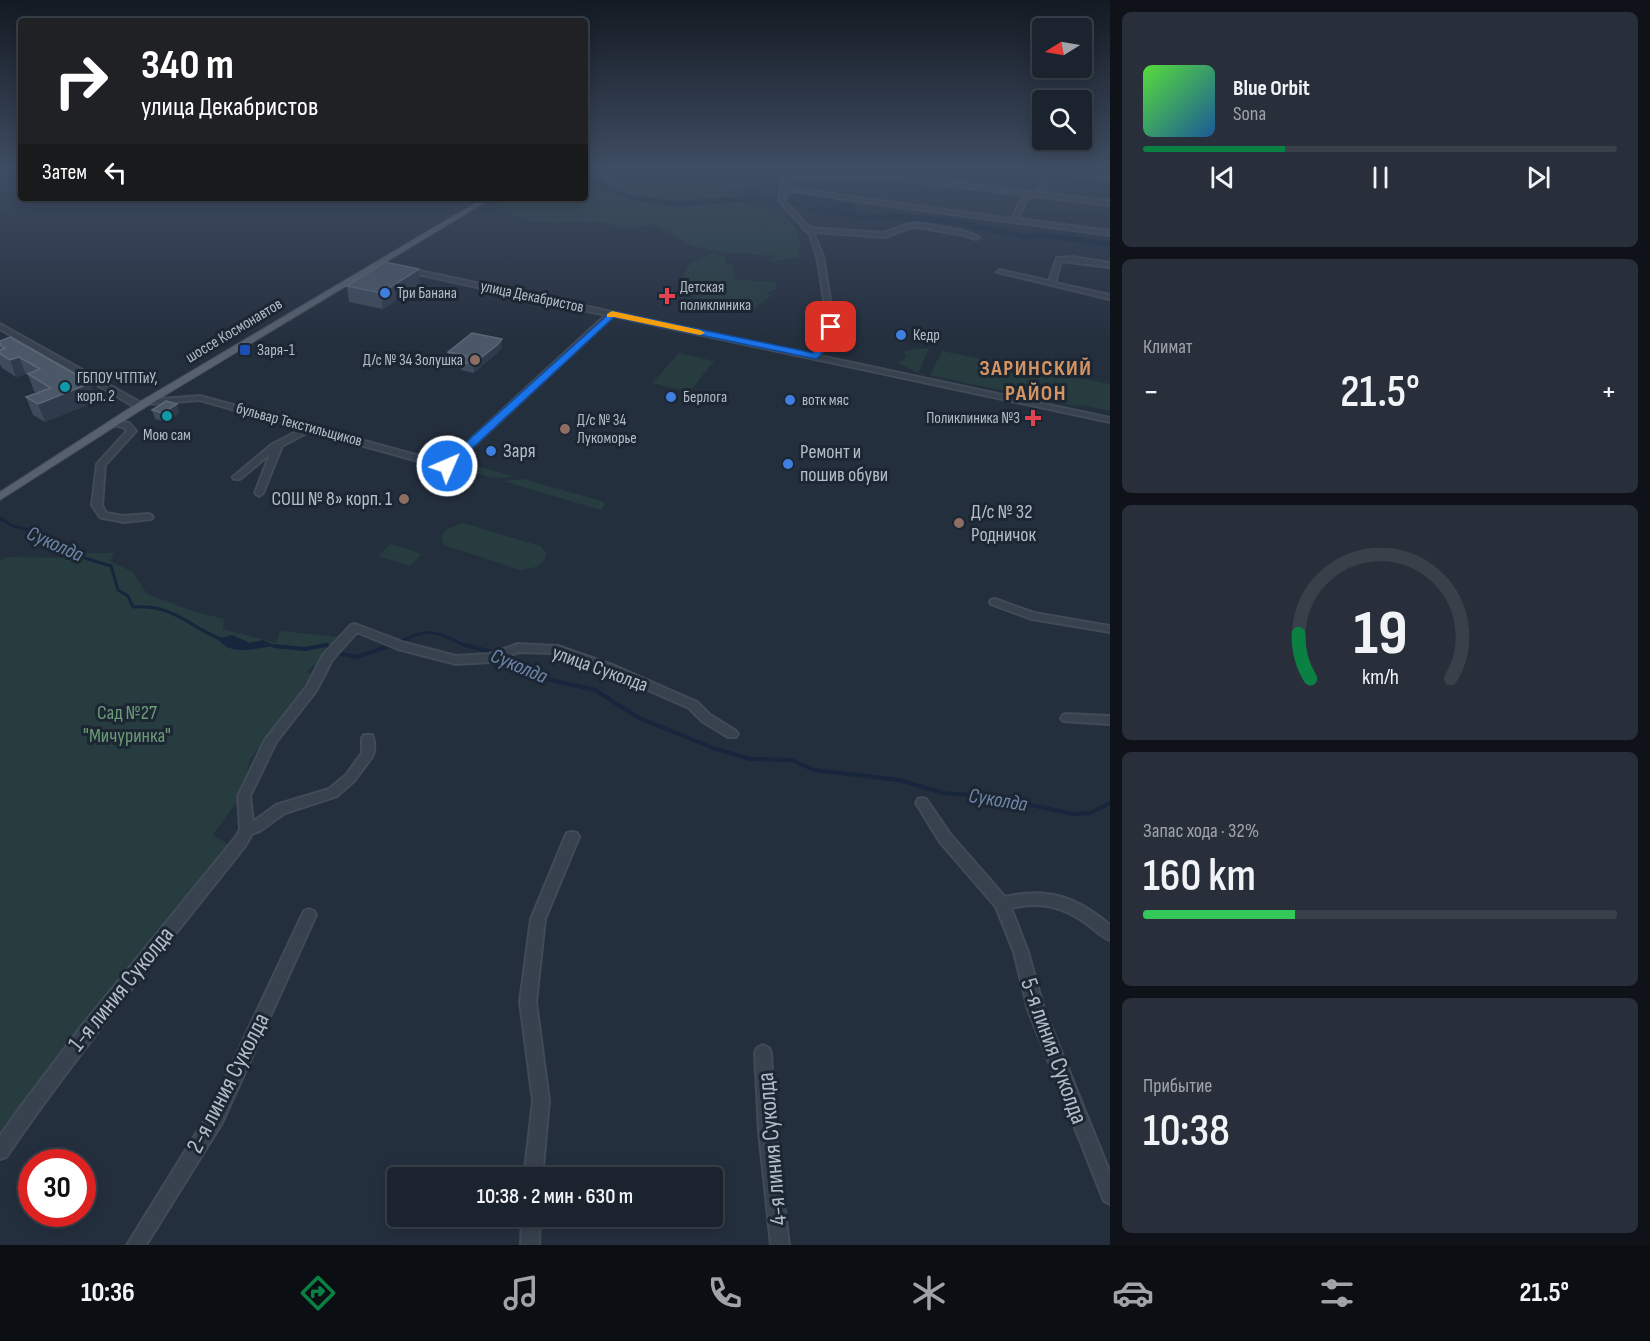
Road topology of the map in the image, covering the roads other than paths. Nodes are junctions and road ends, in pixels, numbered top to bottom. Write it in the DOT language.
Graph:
graph roads {
  1 [pos="441,226"];
  2 [pos="805,226"];
  3 [pos="913,226"];
  4 [pos="923,226"];
  5 [pos="1063,226"];
  6 [pos="811,233"];
  7 [pos="1110,233"];
  8 [pos="976,237"];
  9 [pos="376,264"];
  10 [pos="1110,265"];
  11 [pos="1000,272"];
  12 [pos="1051,284"];
  13 [pos="1110,297"];
  14 [pos="612,314"];
  15 [pos="0,326"];
  16 [pos="816,356"];
  17 [pos="144,404"];
  18 [pos="1110,420"];
  19 [pos="115,423"];
  20 [pos="309,428"];
  21 [pos="278,444"];
  22 [pos="237,477"];
  23 [pos="259,493"];
  24 [pos="0,497"];
  25 [pos="148,517"];
  26 [pos="995,602"];
  27 [pos="1110,629"];
  28 [pos="1067,718"];
  29 [pos="1110,720"];
  30 [pos="732,734"];
  31 [pos="368,738"];
  32 [pos="922,803"];
  33 [pos="247,830"];
  34 [pos="572,837"];
  35 [pos="1002,904"];
  36 [pos="309,915"];
  37 [pos="1110,934"];
  38 [pos="764,1053"];
  39 [pos="0,1151"];
  40 [pos="533,1167"];
  41 [pos="1110,1196"];
  42 [pos="531,1227"];
  43 [pos="136,1245"];
  44 [pos="530,1245"];
  45 [pos="780,1245"];
  1 -- 9 [label="main road, шоссе Космонавтов"];
  2 -- 6 [label="street"];
  3 -- 6 [label="street"];
  4 -- 8 [label="street"];
  5 -- 7 [label="street"];
  6 -- 16 [label="street"];
  9 -- 14 [label="street, улица Декабристов"];
  9 -- 17 [label="main road, шоссе Космонавтов"];
  10 -- 12 [label="street"];
  11 -- 12 [label="street"];
  12 -- 13 [label="street"];
  14 -- 16 [label="street, улица Декабристов"];
  14 -- 20 [label="street, бульвар Текстильщиков"];
  15 -- 17 [label="street"];
  16 -- 18 [label="street, улица Декабристов"];
  17 -- 19 [label="main road, шоссе Космонавтов"];
  17 -- 20 [label="street, бульвар Текстильщиков"];
  19 -- 24 [label="main road, шоссе Космонавтов"];
  19 -- 25 [label="street"];
  20 -- 21 [label="street"];
  21 -- 22 [label="street"];
  21 -- 23 [label="street"];
  26 -- 27 [label="street"];
  28 -- 29 [label="street"];
  30 -- 33 [label="street, улица Суколда"];
  31 -- 33 [label="street, 1-я линия Суколда"];
  32 -- 35 [label="street, 5-я линия Суколда"];
  33 -- 39 [label="street, 1-я линия Суколда"];
  34 -- 40 [label="street"];
  35 -- 37 [label="street"];
  35 -- 41 [label="street, 5-я линия Суколда"];
  36 -- 43 [label="street, 2-я линия Суколда"];
  38 -- 45 [label="street, 4-я линия Суколда"];
  42 -- 44 [label="street"];
}
